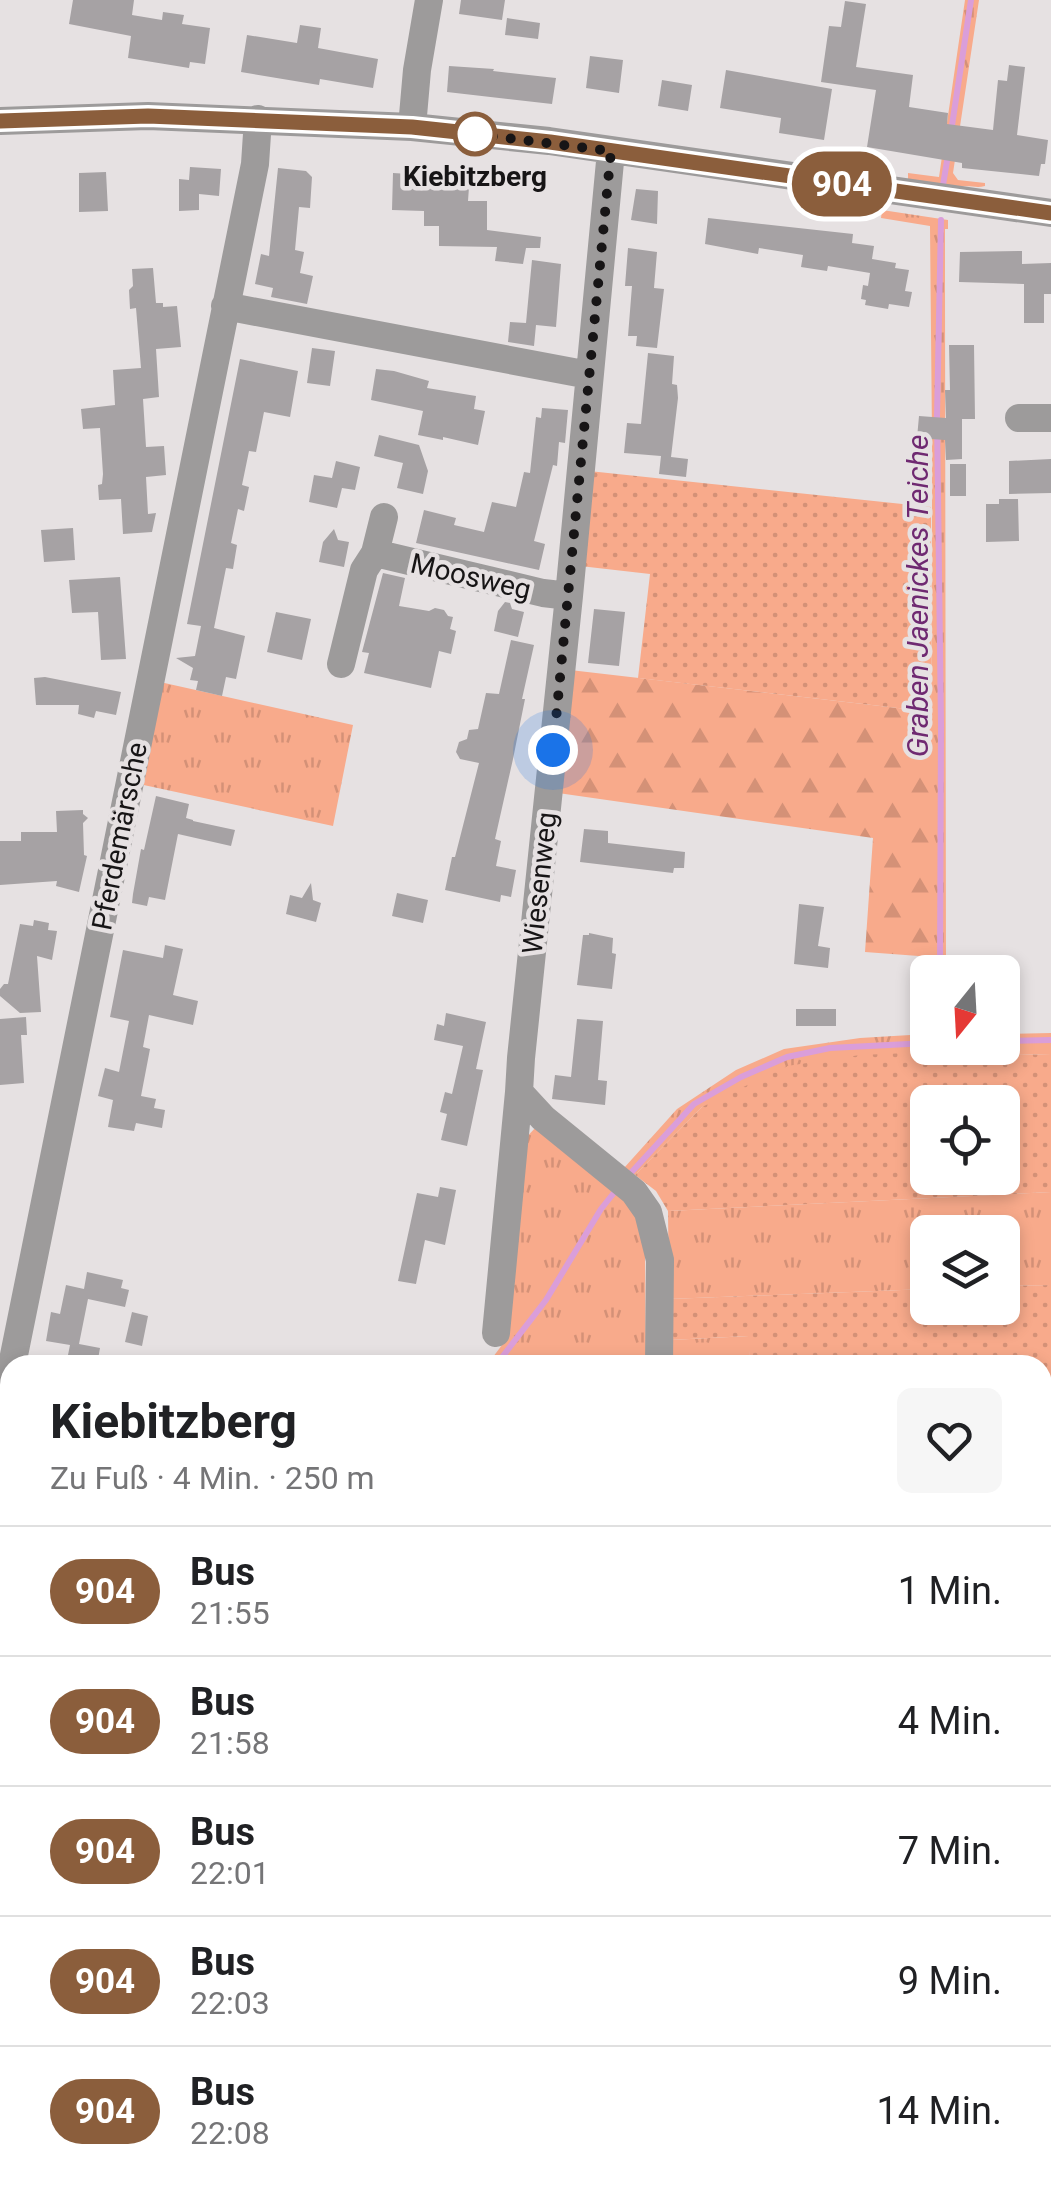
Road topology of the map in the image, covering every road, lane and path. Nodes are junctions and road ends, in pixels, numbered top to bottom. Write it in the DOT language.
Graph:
graph roads {
  1 [pos="428,0"];
  2 [pos="258,119"];
  3 [pos="0,121"];
  4 [pos="412,127"];
  5 [pos="611,151"];
  6 [pos="1051,213"];
  7 [pos="225,306"];
  8 [pos="588,375"];
  9 [pos="1019,418"];
  10 [pos="1051,418"];
  11 [pos="384,517"];
  12 [pos="375,554"];
  13 [pos="569,596"];
  14 [pos="341,664"];
  15 [pos="519,1092"];
  16 [pos="496,1333"];
  17 [pos="14,1355"];
  18 [pos="659,1355"];
  1 -- 4 [label="street"];
  2 -- 3 [label="street"];
  2 -- 4 [label="street"];
  2 -- 7 [label="street, Pferdemärsche"];
  4 -- 5 [label="street"];
  5 -- 6 [label="street"];
  5 -- 8 [label="street, Wiesenweg"];
  7 -- 8 [label="street"];
  7 -- 17 [label="street, Pferdemärsche"];
  8 -- 13 [label="street, Wiesenweg"];
  9 -- 10 [label="street"];
  11 -- 12 [label="street, Moosweg"];
  12 -- 13 [label="street, Moosweg"];
  12 -- 14 [label="street, Moosweg"];
  13 -- 15 [label="street, Wiesenweg"];
  15 -- 16 [label="street, Wiesenweg"];
  15 -- 18 [label="street"];
}
